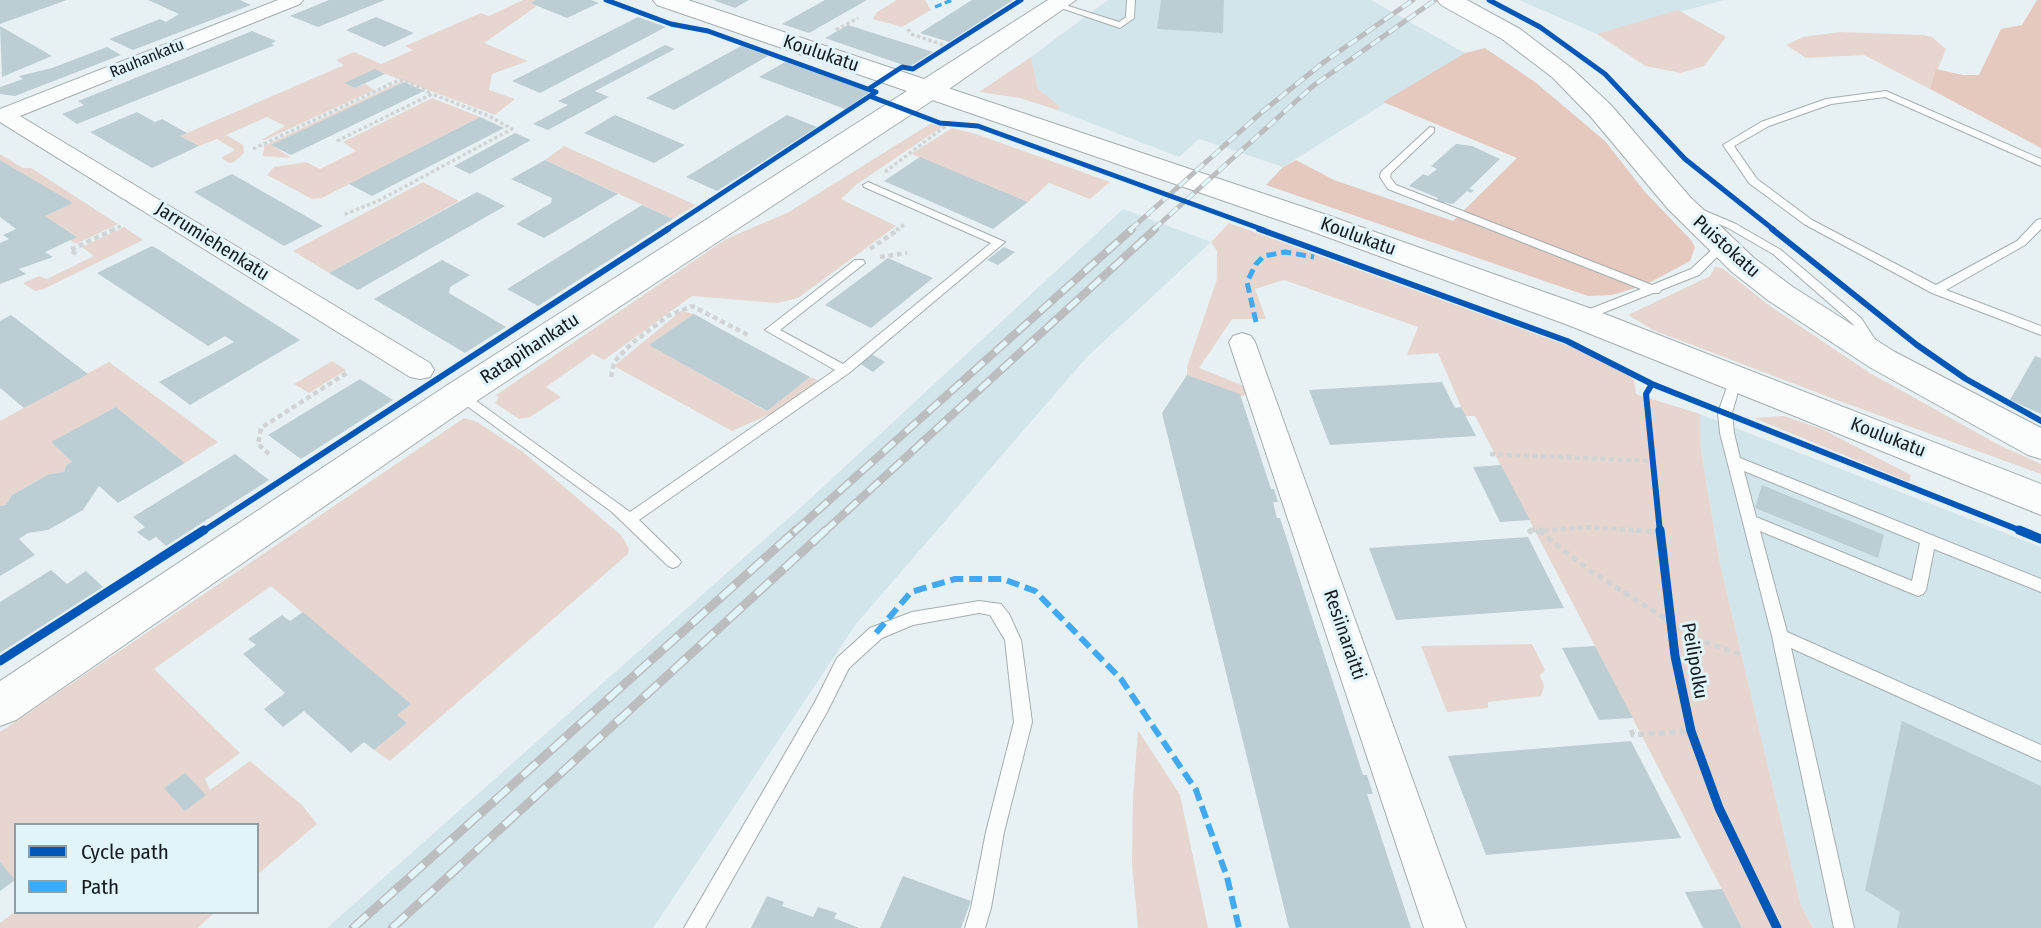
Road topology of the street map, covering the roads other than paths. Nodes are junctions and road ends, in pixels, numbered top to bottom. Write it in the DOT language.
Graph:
graph roads {
  1 [pos="294,0"];
  2 [pos="666,0"];
  3 [pos="1131,0"];
  4 [pos="1449,0"];
  5 [pos="1060,3"];
  6 [pos="930,90"];
  7 [pos="2,115"];
  8 [pos="1430,130"];
  9 [pos="2041,163"];
  10 [pos="868,186"];
  11 [pos="1679,203"];
  12 [pos="2041,222"];
  13 [pos="1722,246"];
  14 [pos="859,263"];
  15 [pos="1655,290"];
  16 [pos="1936,290"];
  17 [pos="1580,317"];
  18 [pos="2041,331"];
  19 [pos="1242,342"];
  20 [pos="1883,360"];
  21 [pos="420,370"];
  22 [pos="844,370"];
  23 [pos="1736,378"];
  24 [pos="459,395"];
  25 [pos="2041,445"];
  26 [pos="1734,461"];
  27 [pos="2041,500"];
  28 [pos="629,520"];
  29 [pos="1749,520"];
  30 [pos="1928,540"];
  31 [pos="673,562"];
  32 [pos="2041,586"];
  33 [pos="1780,636"];
  34 [pos="0,706"];
  35 [pos="2041,752"];
  36 [pos="694,928"];
  37 [pos="975,928"];
  38 [pos="1445,928"];
  39 [pos="1844,928"];
  1 -- 7 [label="street, Rauhankatu"];
  2 -- 6 [label="main road, Koulukatu"];
  3 -- 5 [label="lane"];
  4 -- 11 [label="main road, Puistokatu"];
  5 -- 6 [label="main road, Ratapihankatu"];
  6 -- 17 [label="main road, Koulukatu"];
  6 -- 24 [label="main road, Ratapihankatu"];
  7 -- 21 [label="street, Jarrumiehenkatu"];
  8 -- 15 [label="lane"];
  9 -- 16 [label="lane"];
  10 -- 22 [label="lane"];
  11 -- 13 [label="main road, Puistokatu"];
  11 -- 20 [label="lane"];
  12 -- 16 [label="lane"];
  13 -- 15 [label="lane"];
  13 -- 20 [label="main road, Puistokatu"];
  14 -- 22 [label="lane"];
  15 -- 17 [label="lane"];
  16 -- 18 [label="lane"];
  17 -- 23 [label="main road, Koulukatu"];
  19 -- 38 [label="street, Resiinaraitti"];
  20 -- 25 [label="main road, Puistokatu"];
  22 -- 28 [label="lane"];
  23 -- 26 [label="lane"];
  23 -- 27 [label="main road, Koulukatu"];
  24 -- 28 [label="lane"];
  24 -- 34 [label="main road, Ratapihankatu"];
  26 -- 29 [label="lane"];
  26 -- 30 [label="lane"];
  28 -- 31 [label="lane"];
  29 -- 30 [label="lane"];
  29 -- 33 [label="lane"];
  30 -- 32 [label="lane"];
  33 -- 35 [label="lane"];
  33 -- 39 [label="lane"];
  36 -- 37 [label="lane"];
}
